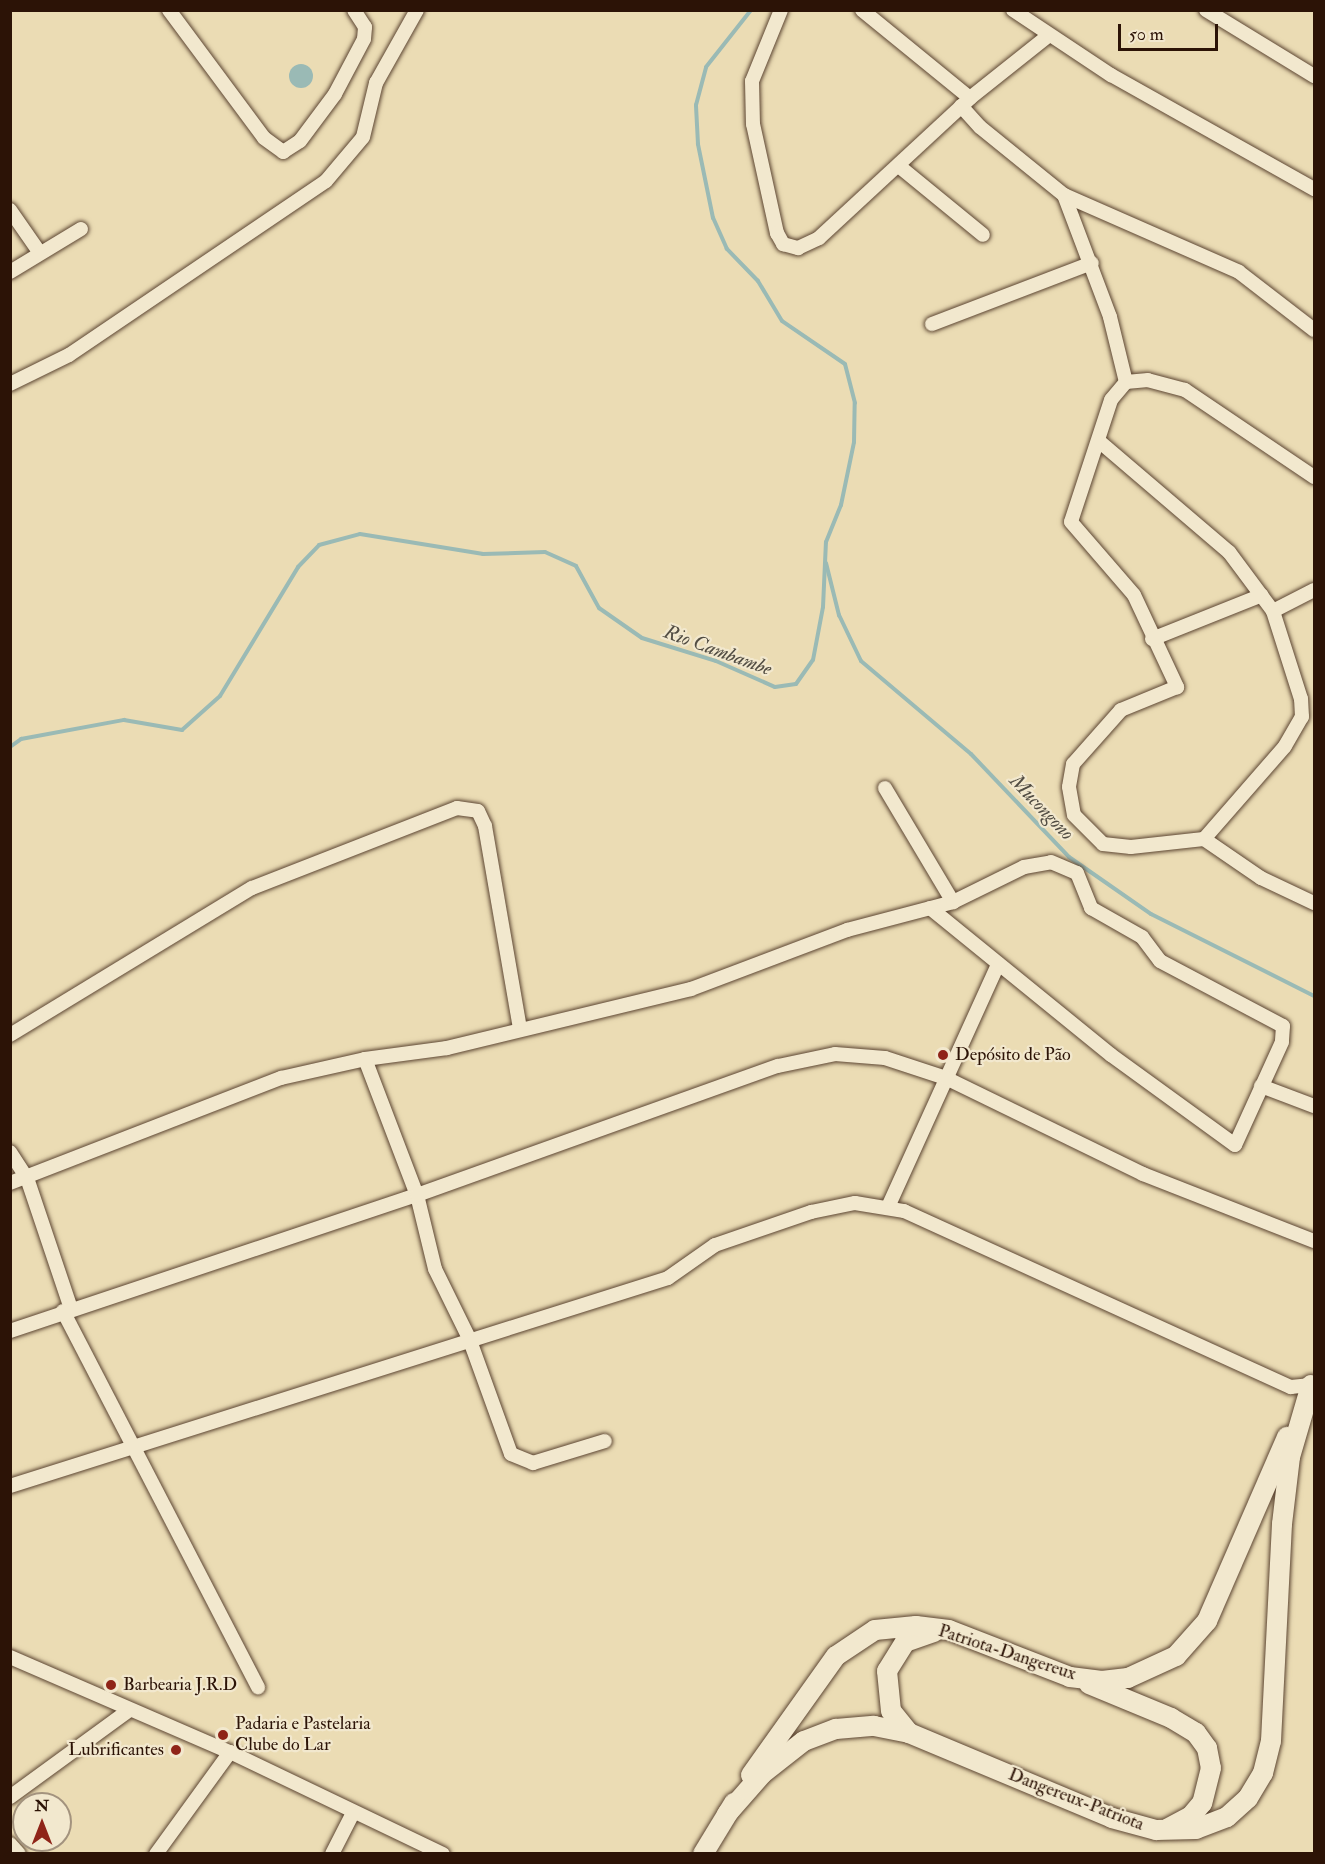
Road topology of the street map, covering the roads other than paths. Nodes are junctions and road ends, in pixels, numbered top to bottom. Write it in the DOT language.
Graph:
graph roads {
  1 [pos="169,10"];
  2 [pos="354,10"];
  3 [pos="417,10"];
  4 [pos="780,10"];
  5 [pos="862,10"];
  6 [pos="1013,10"];
  7 [pos="1206,10"];
  8 [pos="1048,36"];
  9 [pos="1314,59"];
  10 [pos="1310,73"];
  11 [pos="965,102"];
  12 [pos="900,167"];
  13 [pos="1314,189"];
  14 [pos="1064,195"];
  15 [pos="10,210"];
  16 [pos="81,229"];
  17 [pos="983,235"];
  18 [pos="40,252"];
  19 [pos="1092,262"];
  20 [pos="10,272"];
  21 [pos="932,324"];
  22 [pos="1314,330"];
  23 [pos="1126,382"];
  24 [pos="10,384"];
  25 [pos="1100,442"];
  26 [pos="1314,477"];
  27 [pos="1314,590"];
  28 [pos="1262,595"];
  29 [pos="1273,611"];
  30 [pos="1152,639"];
  31 [pos="885,788"];
  32 [pos="1204,839"];
  33 [pos="952,902"];
  34 [pos="1314,903"];
  35 [pos="930,908"];
  36 [pos="998,964"];
  37 [pos="520,1029"];
  38 [pos="10,1035"];
  39 [pos="365,1059"];
  40 [pos="946,1078"];
  41 [pos="1262,1086"];
  42 [pos="1314,1106"];
  43 [pos="10,1152"];
  44 [pos="27,1178"];
  45 [pos="10,1183"];
  46 [pos="417,1195"];
  47 [pos="888,1207"];
  48 [pos="1314,1241"];
  49 [pos="67,1310"];
  50 [pos="10,1331"];
  51 [pos="469,1338"];
  52 [pos="1313,1383"];
  53 [pos="605,1441"];
  54 [pos="135,1449"];
  55 [pos="10,1486"];
  56 [pos="949,1630"];
  57 [pos="10,1657"];
  58 [pos="1070,1677"];
  59 [pos="258,1688"];
  60 [pos="128,1711"];
  61 [pos="909,1733"];
  62 [pos="230,1752"];
  63 [pos="10,1797"];
  64 [pos="353,1813"];
  65 [pos="727,1814"];
  66 [pos="1156,1830"];
  67 [pos="10,1844"];
  68 [pos="19,1854"];
  69 [pos="156,1854"];
  70 [pos="332,1854"];
  71 [pos="444,1854"];
  72 [pos="703,1854"];
  1 -- 2 [label="street"];
  3 -- 24 [label="street"];
  4 -- 12 [label="street"];
  5 -- 11 [label="street"];
  6 -- 8 [label="street"];
  7 -- 10 [label="street"];
  8 -- 11 [label="street"];
  8 -- 13 [label="street"];
  9 -- 10 [label="street"];
  11 -- 12 [label="street"];
  11 -- 14 [label="street"];
  12 -- 17 [label="street"];
  14 -- 19 [label="street"];
  14 -- 22 [label="street"];
  15 -- 18 [label="street"];
  16 -- 18 [label="street"];
  18 -- 20 [label="street"];
  19 -- 21 [label="street"];
  19 -- 23 [label="street"];
  23 -- 25 [label="street"];
  23 -- 26 [label="street"];
  25 -- 28 [label="street"];
  25 -- 30 [label="street"];
  27 -- 29 [label="street"];
  28 -- 29 [label="street"];
  28 -- 30 [label="street"];
  29 -- 32 [label="street"];
  30 -- 32 [label="street"];
  31 -- 33 [label="street"];
  32 -- 34 [label="street"];
  33 -- 35 [label="street"];
  33 -- 41 [label="street"];
  35 -- 36 [label="street"];
  35 -- 37 [label="street"];
  36 -- 40 [label="street"];
  36 -- 41 [label="street"];
  37 -- 38 [label="street"];
  37 -- 39 [label="street"];
  39 -- 44 [label="street"];
  39 -- 46 [label="street"];
  40 -- 46 [label="street"];
  40 -- 47 [label="street"];
  40 -- 48 [label="street"];
  41 -- 42 [label="street"];
  43 -- 44 [label="street"];
  44 -- 45 [label="street"];
  44 -- 49 [label="street"];
  46 -- 49 [label="street"];
  46 -- 51 [label="street"];
  47 -- 51 [label="street"];
  47 -- 52 [label="street"];
  49 -- 50 [label="street"];
  49 -- 54 [label="street"];
  51 -- 53 [label="street"];
  51 -- 54 [label="street"];
  52 -- 58 [label="street, Patriota-Dangereux"];
  52 -- 66 [label="street, Dangereux-Patriota"];
  54 -- 55 [label="street"];
  54 -- 59 [label="street"];
  56 -- 58 [label="street, Patriota-Dangereux"];
  56 -- 61 [label="street"];
  56 -- 65 [label="street, Patriota-Dangereux"];
  57 -- 60 [label="street"];
  58 -- 66 [label="street"];
  60 -- 62 [label="street"];
  60 -- 63 [label="street"];
  61 -- 65 [label="street, Dangereux-Patriota"];
  61 -- 66 [label="street, Dangereux-Patriota"];
  62 -- 64 [label="street"];
  62 -- 69 [label="street"];
  64 -- 70 [label="street"];
  64 -- 71 [label="street"];
  65 -- 72 [label="street"];
  67 -- 68 [label="street"];
}
